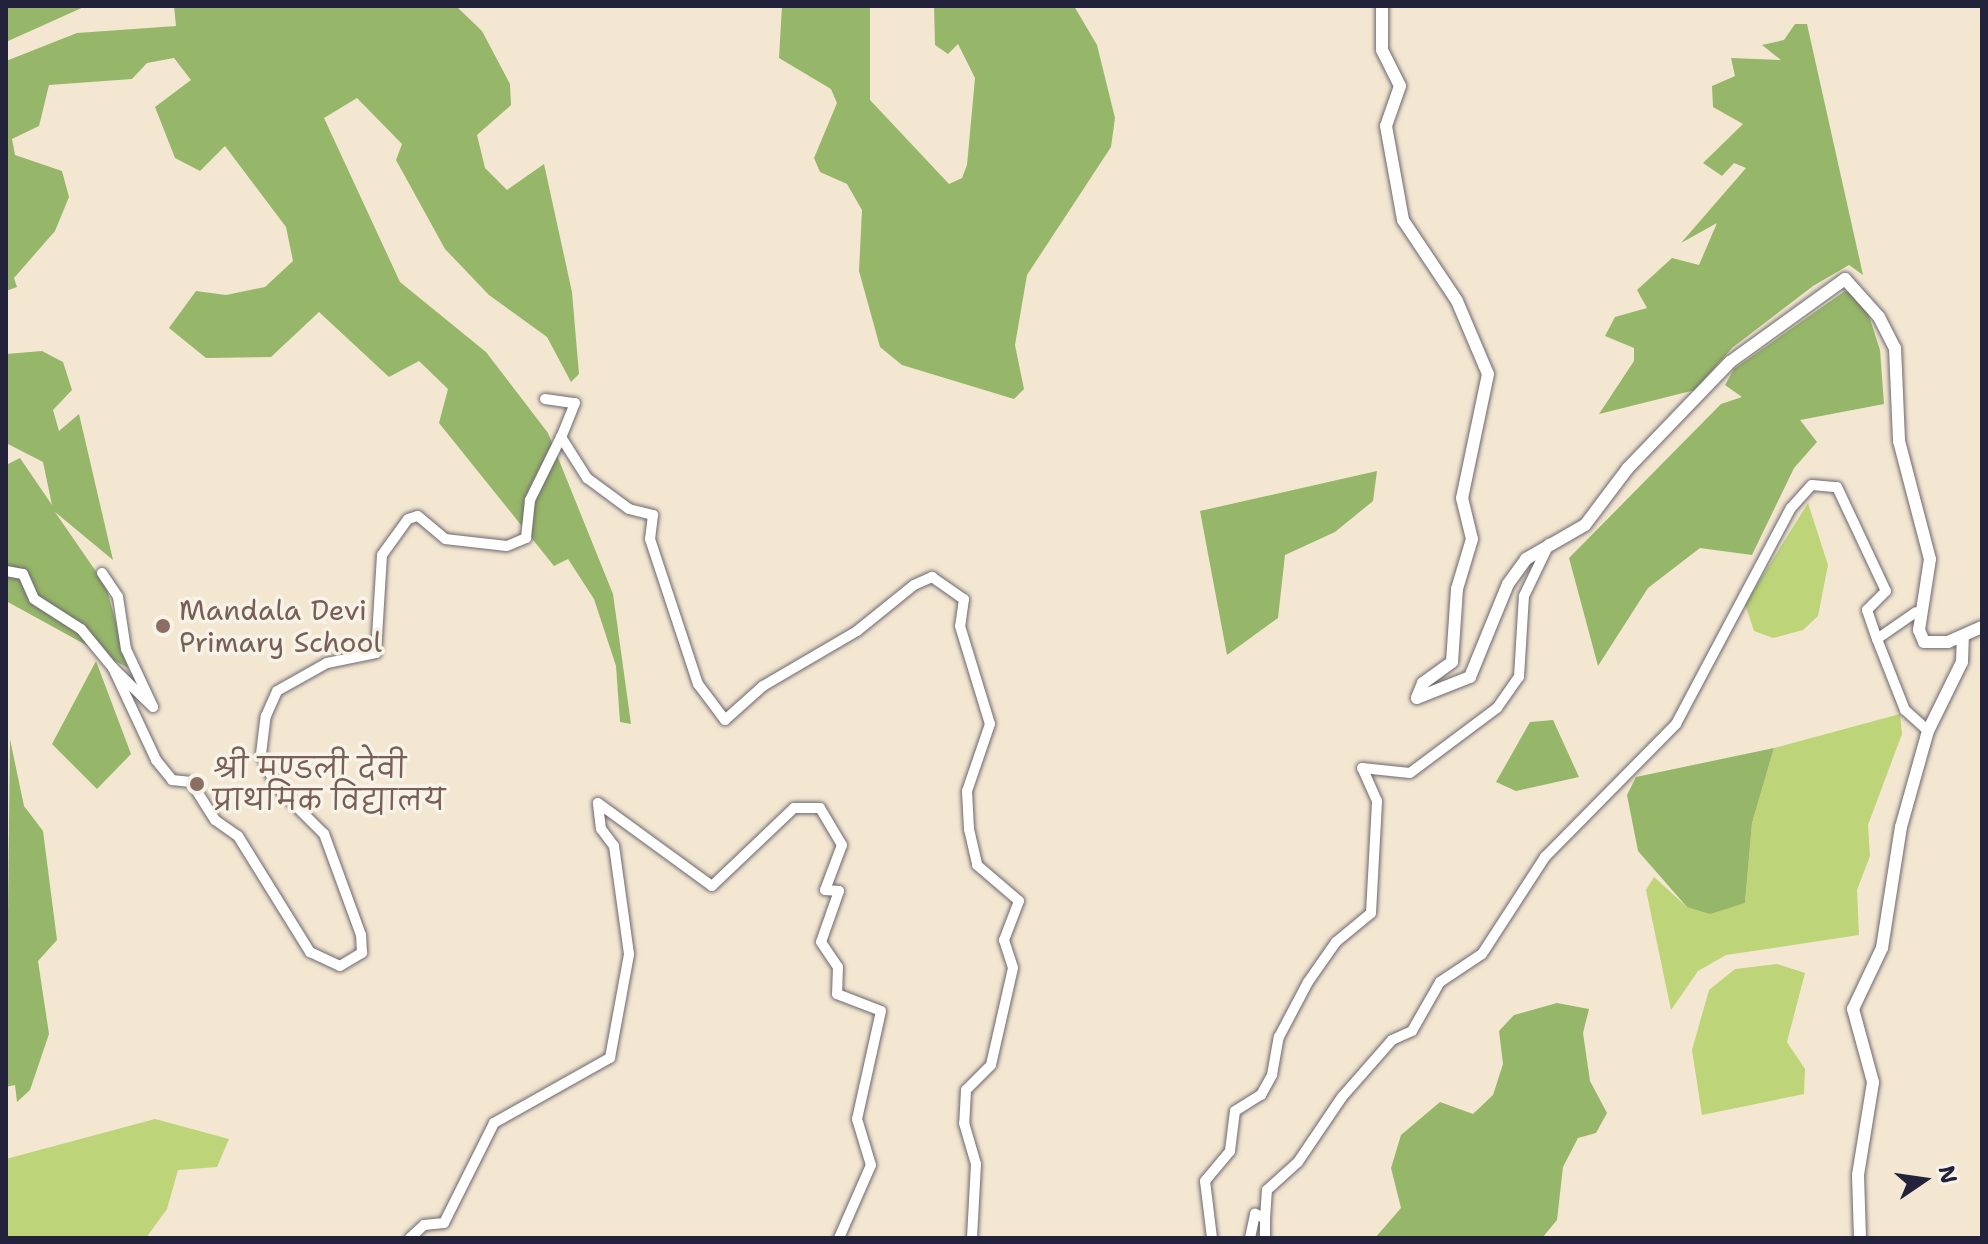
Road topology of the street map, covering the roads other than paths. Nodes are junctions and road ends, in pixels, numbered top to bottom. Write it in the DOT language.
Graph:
graph roads {
  1 [pos="1382,6"];
  2 [pos="545,399"];
  3 [pos="561,437"];
  4 [pos="1549,544"];
  5 [pos="6,571"];
  6 [pos="102,573"];
  7 [pos="1916,612"];
  8 [pos="1982,627"];
  9 [pos="1877,639"];
  10 [pos="1963,639"];
  11 [pos="113,668"];
  12 [pos="1928,731"];
  13 [pos="1265,1218"];
  14 [pos="410,1238"];
  15 [pos="839,1238"];
  16 [pos="972,1238"];
  17 [pos="1212,1238"];
  18 [pos="1250,1238"];
  19 [pos="1265,1238"];
  20 [pos="1860,1238"];
  1 -- 4 [label="main road"];
  2 -- 3 [label="street"];
  3 -- 11 [label="street"];
  3 -- 16 [label="street"];
  4 -- 7 [label="main road"];
  4 -- 17 [label="street"];
  5 -- 11 [label="street"];
  6 -- 11 [label="street"];
  7 -- 9 [label="street"];
  7 -- 10 [label="main road"];
  8 -- 10 [label="main road"];
  9 -- 12 [label="street"];
  9 -- 13 [label="street"];
  10 -- 12 [label="main road"];
  12 -- 20 [label="main road"];
  13 -- 18 [label="street"];
  13 -- 19 [label="street"];
  14 -- 15 [label="street"];
}
